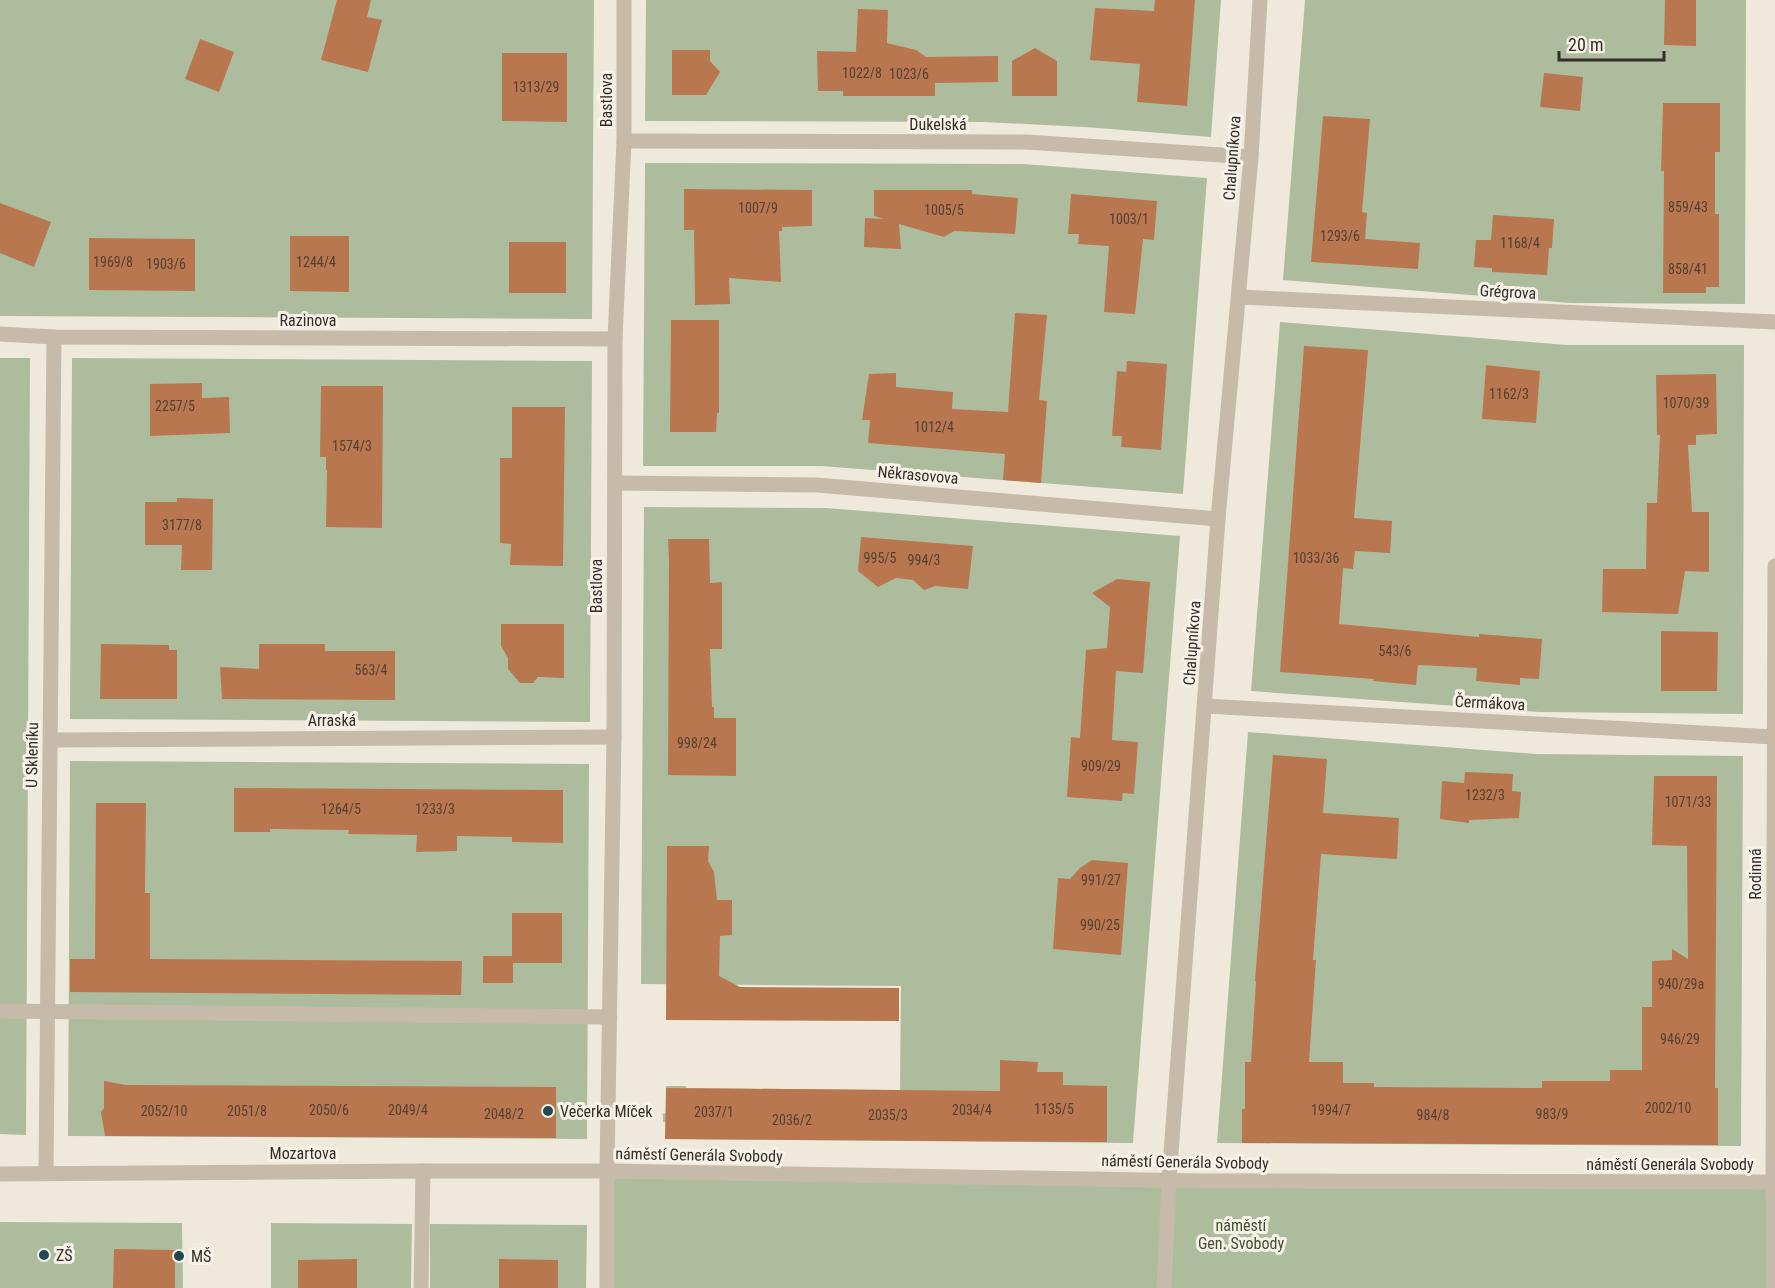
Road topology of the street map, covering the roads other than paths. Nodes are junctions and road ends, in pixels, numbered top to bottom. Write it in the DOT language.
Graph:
graph roads {
  1 [pos="624,0"];
  2 [pos="1260,0"];
  3 [pos="624,141"];
  4 [pos="1251,157"];
  5 [pos="1239,297"];
  6 [pos="1775,322"];
  7 [pos="0,334"];
  8 [pos="54,336"];
  9 [pos="615,339"];
  10 [pos="615,483"];
  11 [pos="1218,519"];
  12 [pos="1775,566"];
  13 [pos="1205,705"];
  14 [pos="614,737"];
  15 [pos="1774,737"];
  16 [pos="51,740"];
  17 [pos="0,1011"];
  18 [pos="48,1012"];
  19 [pos="610,1017"];
  20 [pos="423,1170"];
  21 [pos="607,1171"];
  22 [pos="46,1173"];
  23 [pos="0,1174"];
  24 [pos="1169,1180"];
  25 [pos="1773,1182"];
  26 [pos="421,1288"];
  27 [pos="607,1288"];
  28 [pos="1164,1288"];
  29 [pos="1774,1288"];
  1 -- 3 [label="street, Bastlova"];
  2 -- 4 [label="street, Chalupníkova"];
  3 -- 4 [label="street, Dukelská"];
  3 -- 9 [label="street, Bastlova"];
  4 -- 5 [label="street, Chalupníkova"];
  5 -- 6 [label="street, Grégrova"];
  5 -- 11 [label="street, Chalupníkova"];
  7 -- 8 [label="street, Razinova"];
  8 -- 9 [label="street, Razinova"];
  8 -- 16 [label="street, U Skleníku"];
  9 -- 10 [label="street, Bastlova"];
  10 -- 11 [label="street, Někrasovova"];
  10 -- 14 [label="street, Bastlova"];
  11 -- 13 [label="street, Chalupníkova"];
  12 -- 15 [label="street, Rodinná"];
  13 -- 15 [label="street, Čermákova"];
  13 -- 24 [label="street, Chalupníkova"];
  14 -- 16 [label="street, Arraská"];
  14 -- 19 [label="street, Bastlova"];
  15 -- 25 [label="street, Rodinná"];
  16 -- 18 [label="street, U Skleníku"];
  17 -- 18 [label="street"];
  18 -- 19 [label="street"];
  18 -- 22 [label="street, U Skleníku"];
  19 -- 21 [label="street, Bastlova"];
  20 -- 21 [label="street, Mozartova"];
  20 -- 22 [label="street, Mozartova"];
  20 -- 26 [label="street"];
  21 -- 24 [label="street, náměstí Generála Svobody"];
  21 -- 27 [label="street, náměstí Generála Svobody"];
  22 -- 23 [label="street, Mozartova"];
  24 -- 25 [label="street, náměstí Generála Svobody"];
  24 -- 28 [label="street, Chalupníkova"];
  25 -- 29 [label="street, náměstí Generála Svobody"];
}
